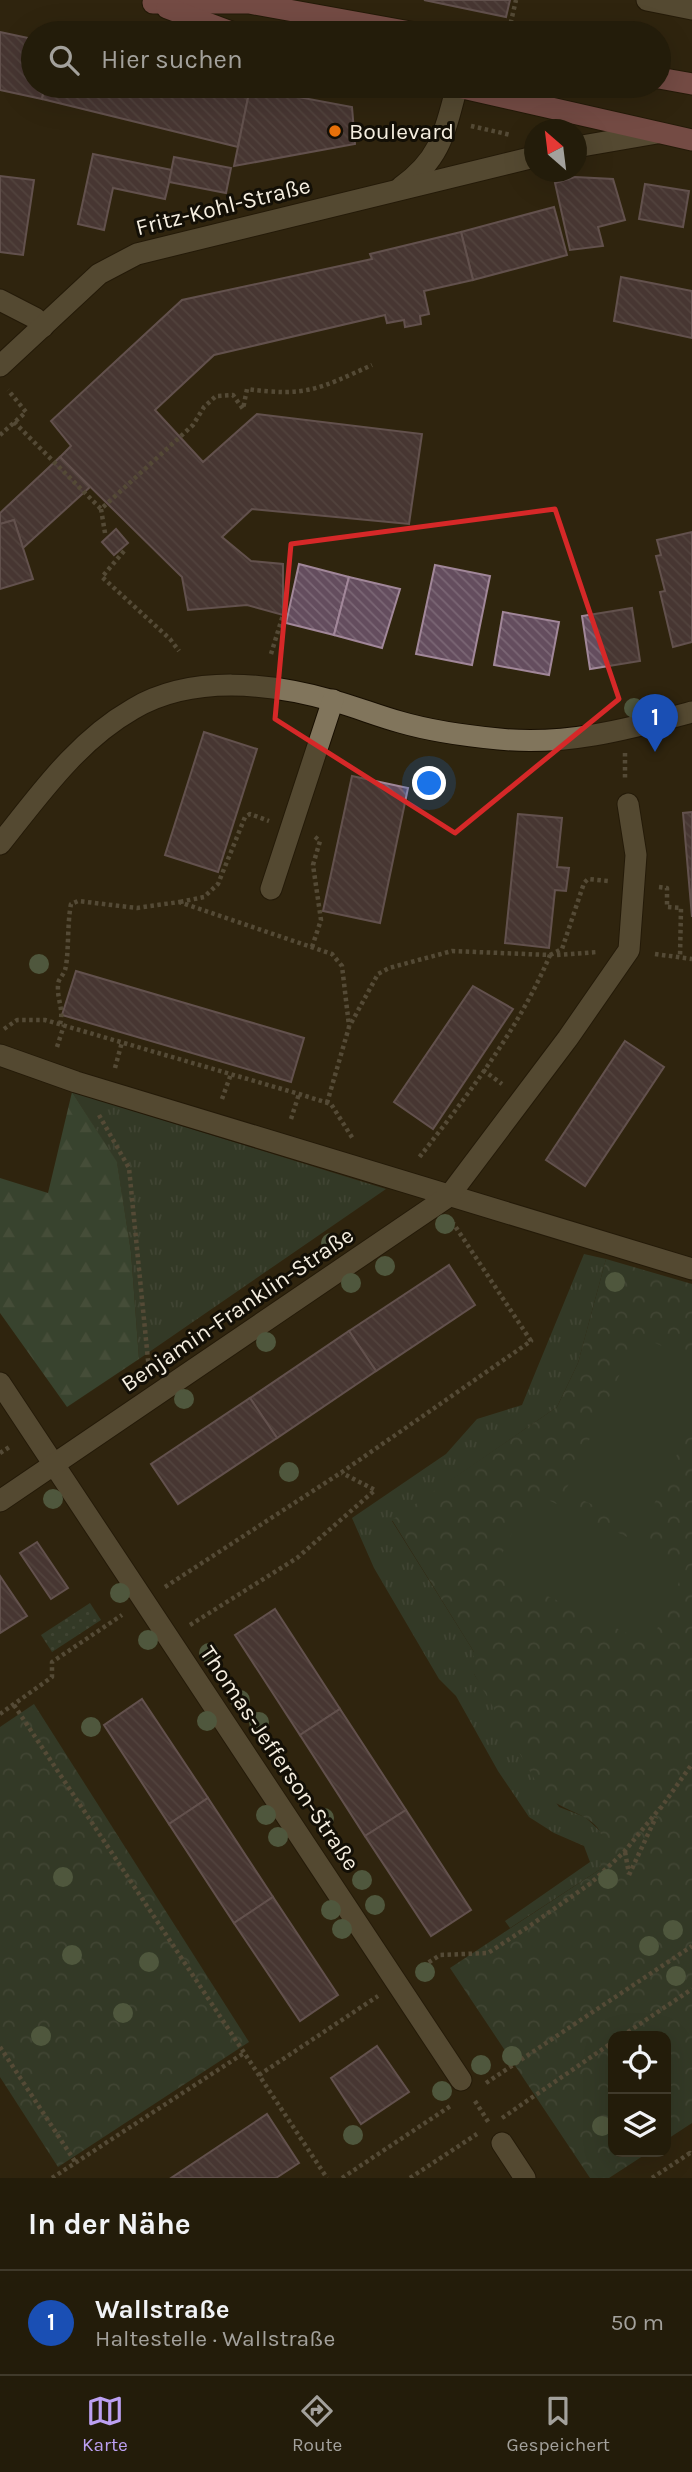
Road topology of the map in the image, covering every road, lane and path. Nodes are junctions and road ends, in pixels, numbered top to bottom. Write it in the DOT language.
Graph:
graph roads {
  1 [pos="516,0"];
  2 [pos="647,0"];
  3 [pos="146,1"];
  4 [pos="692,9"];
  5 [pos="201,21"];
  6 [pos="349,21"];
  7 [pos="511,21"];
  8 [pos="671,80"];
  9 [pos="692,84"];
  10 [pos="453,98"];
  11 [pos="508,98"];
  12 [pos="471,126"];
  13 [pos="660,133"];
  14 [pos="522,138"];
  15 [pos="692,140"];
  16 [pos="587,145"];
  17 [pos="524,159"];
  18 [pos="396,190"];
  19 [pos="0,300"];
  20 [pos="43,327"];
  21 [pos="372,365"];
  22 [pos="0,366"];
  23 [pos="7,390"];
  24 [pos="15,422"];
  25 [pos="0,435"];
  26 [pos="101,509"];
  27 [pos="105,533"];
  28 [pos="124,551"];
  29 [pos="283,615"];
  30 [pos="178,651"];
  31 [pos="271,653"];
  32 [pos="333,700"];
  33 [pos="692,712"];
  34 [pos="628,804"];
  35 [pos="0,844"];
  36 [pos="271,889"];
  37 [pos="629,950"];
  38 [pos="550,955"];
  39 [pos="692,959"];
  40 [pos="60,1024"];
  41 [pos="349,1027"];
  42 [pos="0,1030"];
  43 [pos="0,1055"];
  44 [pos="76,1082"];
  45 [pos="327,1103"];
  46 [pos="365,1144"];
  47 [pos="414,1160"];
  48 [pos="463,1177"];
  49 [pos="400,1181"];
  50 [pos="449,1196"];
  51 [pos="692,1269"];
  52 [pos="0,1383"];
  53 [pos="151,1399"];
  54 [pos="54,1465"];
  55 [pos="342,1472"];
  56 [pos="0,1501"];
  57 [pos="143,1601"];
  58 [pos="169,1639"];
  59 [pos="14,1705"];
  60 [pos="0,1714"];
  61 [pos="692,1764"];
  62 [pos="660,1808"];
  63 [pos="625,1852"];
  64 [pos="692,1946"];
  65 [pos="398,1983"];
  66 [pos="692,1989"];
  67 [pos="629,2031"];
  68 [pos="608,2045"];
  69 [pos="0,2047"];
  70 [pos="244,2053"];
  71 [pos="259,2075"];
  72 [pos="465,2087"];
  73 [pos="491,2125"];
  74 [pos="502,2143"];
  75 [pos="692,2156"];
  76 [pos="76,2163"];
  77 [pos="52,2178"];
  78 [pos="327,2178"];
  79 [pos="342,2178"];
  80 [pos="410,2178"];
  81 [pos="525,2178"];
  82 [pos="652,2178"];
  1 -- 7 [label="path"];
  2 -- 4 [label="street"];
  3 -- 5 [label="main road"];
  3 -- 6 [label="main road"];
  8 -- 9 [label="main road"];
  10 -- 18 [label="street, Fritz-Kohl-Straße"];
  11 -- 13 [label="main road"];
  12 -- 14 [label="path"];
  13 -- 15 [label="main road"];
  13 -- 16 [label="street"];
  17 -- 18 [label="street, Fritz-Kohl-Straße"];
  18 -- 20 [label="street, Fritz-Kohl-Straße"];
  19 -- 20 [label="street"];
  20 -- 22 [label="street, Fritz-Kohl-Straße"];
  21 -- 26 [label="path"];
  23 -- 24 [label="path"];
  24 -- 25 [label="path"];
  24 -- 26 [label="path"];
  26 -- 27 [label="path"];
  28 -- 30 [label="path"];
  29 -- 31 [label="path"];
  32 -- 33 [label="street"];
  32 -- 35 [label="street"];
  32 -- 36 [label="street"];
  34 -- 37 [label="street"];
  37 -- 38 [label="path"];
  37 -- 39 [label="path"];
  37 -- 48 [label="street, Benjamin-Franklin-Straße"];
  38 -- 41 [label="path"];
  38 -- 49 [label="path"];
  40 -- 41 [label="path"];
  40 -- 42 [label="path"];
  40 -- 45 [label="path"];
  41 -- 45 [label="path"];
  43 -- 44 [label="street"];
  44 -- 49 [label="street"];
  44 -- 53 [label="path"];
  45 -- 46 [label="path"];
  47 -- 48 [label="path"];
  48 -- 50 [label="street, Benjamin-Franklin-Straße"];
  49 -- 50 [label="street"];
  50 -- 51 [label="street"];
  50 -- 53 [label="street, Benjamin-Franklin-Straße"];
  50 -- 55 [label="path"];
  52 -- 54 [label="street, Thomas-Jefferson-Straße"];
  53 -- 54 [label="street, Benjamin-Franklin-Straße"];
  54 -- 56 [label="street, Benjamin-Franklin-Straße"];
  54 -- 57 [label="street, Thomas-Jefferson-Straße"];
  55 -- 57 [label="path"];
  55 -- 58 [label="path"];
  57 -- 58 [label="street, Thomas-Jefferson-Straße"];
  57 -- 59 [label="path"];
  58 -- 65 [label="street, Thomas-Jefferson-Straße"];
  59 -- 60 [label="path"];
  59 -- 70 [label="path"];
  61 -- 62 [label="path"];
  62 -- 63 [label="path"];
  62 -- 63 [label="path"];
  63 -- 65 [label="path"];
  64 -- 72 [label="path"];
  65 -- 71 [label="path"];
  65 -- 72 [label="street, Thomas-Jefferson-Straße"];
  66 -- 67 [label="path"];
  68 -- 73 [label="path"];
  69 -- 76 [label="path"];
  70 -- 71 [label="path"];
  70 -- 76 [label="path"];
  71 -- 78 [label="path"];
  72 -- 73 [label="path"];
  72 -- 79 [label="path"];
  73 -- 80 [label="path"];
  74 -- 81 [label="street"];
  75 -- 82 [label="path"];
  76 -- 77 [label="path"];
}
